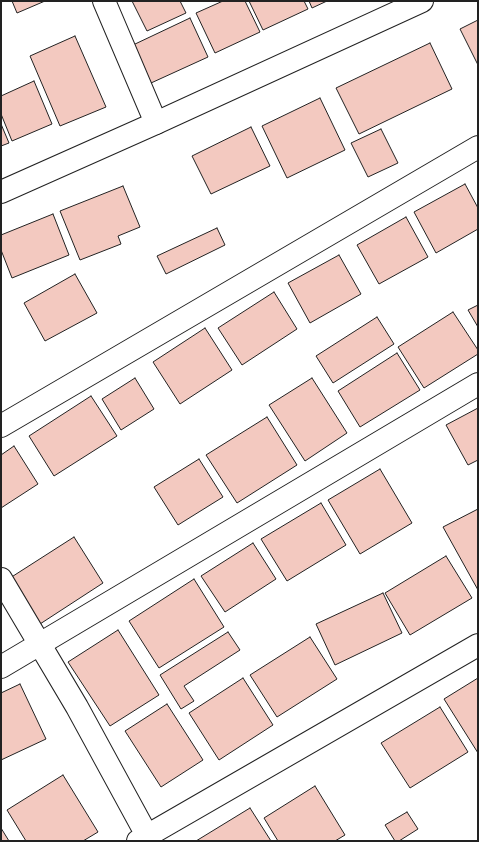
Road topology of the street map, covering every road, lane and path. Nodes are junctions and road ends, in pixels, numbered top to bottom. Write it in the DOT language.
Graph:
graph roads {
  1 [pos="104,1"];
  2 [pos="422,1"];
  3 [pos="156,123"];
  4 [pos="478,147"];
  5 [pos="1,192"];
  6 [pos="478,384"];
  7 [pos="1,426"];
  8 [pos="1,579"];
  9 [pos="39,644"];
  10 [pos="478,645"];
  11 [pos="1,667"];
  12 [pos="145,839"];
  1 -- 3 [label="street"];
  2 -- 3 [label="street"];
  3 -- 5 [label="street"];
  4 -- 7 [label="street"];
  6 -- 9 [label="street"];
  8 -- 9 [label="street"];
  9 -- 11 [label="street"];
  9 -- 12 [label="street"];
  10 -- 12 [label="street"];
}
